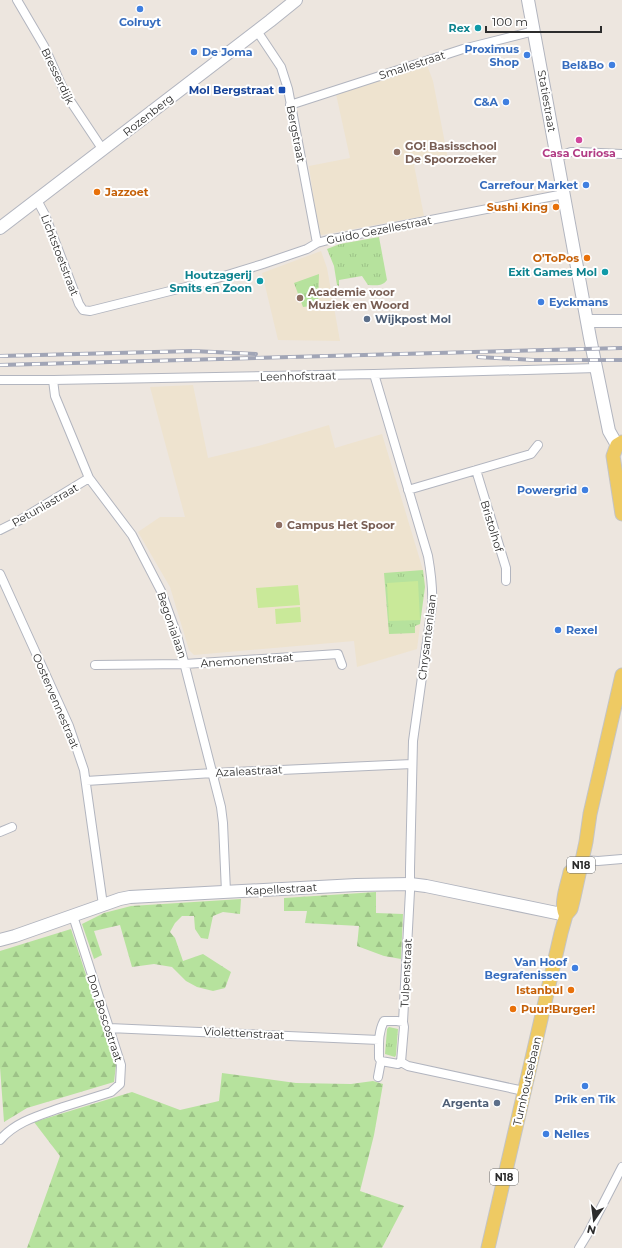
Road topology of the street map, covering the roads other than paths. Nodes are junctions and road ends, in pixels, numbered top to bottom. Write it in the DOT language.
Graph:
graph roads {
  1 [pos="17,0"];
  2 [pos="296,0"];
  3 [pos="528,0"];
  4 [pos="257,31"];
  5 [pos="534,31"];
  6 [pos="290,105"];
  7 [pos="103,150"];
  8 [pos="622,154"];
  9 [pos="557,157"];
  10 [pos="564,194"];
  11 [pos="37,200"];
  12 [pos="0,228"];
  13 [pos="317,243"];
  14 [pos="83,310"];
  15 [pos="587,321"];
  16 [pos="622,321"];
  17 [pos="597,368"];
  18 [pos="374,374"];
  19 [pos="0,380"];
  20 [pos="53,380"];
  21 [pos="619,444"];
  22 [pos="538,445"];
  23 [pos="476,470"];
  24 [pos="89,478"];
  25 [pos="408,490"];
  26 [pos="622,514"];
  27 [pos="0,530"];
  28 [pos="0,574"];
  29 [pos="506,582"];
  30 [pos="185,664"];
  31 [pos="95,665"];
  32 [pos="342,665"];
  33 [pos="622,675"];
  34 [pos="412,764"];
  35 [pos="213,773"];
  36 [pos="86,781"];
  37 [pos="590,814"];
  38 [pos="12,827"];
  39 [pos="0,832"];
  40 [pos="622,859"];
  41 [pos="582,860"];
  42 [pos="410,884"];
  43 [pos="226,892"];
  44 [pos="103,905"];
  45 [pos="566,915"];
  46 [pos="73,916"];
  47 [pos="0,940"];
  48 [pos="403,1022"];
  49 [pos="109,1028"];
  50 [pos="379,1040"];
  51 [pos="381,1061"];
  52 [pos="401,1062"];
  53 [pos="378,1077"];
  54 [pos="524,1092"];
  55 [pos="0,1140"];
  56 [pos="622,1167"];
  57 [pos="488,1248"];
  58 [pos="579,1248"];
  1 -- 7 [label="street, Bresserdijk"];
  2 -- 4 [label="street, Rozenberg"];
  3 -- 5 [label="street, Statiestraat"];
  4 -- 6 [label="street, Bergstraat"];
  4 -- 7 [label="street, Rozenberg"];
  5 -- 6 [label="street, Smallestraat"];
  5 -- 9 [label="street, Statiestraat"];
  6 -- 13 [label="street, Bergstraat"];
  7 -- 11 [label="street, Rozenberg"];
  8 -- 9 [label="street"];
  9 -- 10 [label="street, Statiestraat"];
  10 -- 13 [label="street, Guido Gezellestraat"];
  10 -- 15 [label="street, Statiestraat"];
  11 -- 12 [label="street, Rozenberg"];
  11 -- 14 [label="street, Lichtstoetstraat"];
  13 -- 14 [label="street, Guido Gezellestraat"];
  15 -- 16 [label="street"];
  15 -- 17 [label="street, Statiestraat"];
  17 -- 18 [label="street, Leenhofstraat"];
  17 -- 21 [label="street"];
  18 -- 20 [label="street, Leenhofstraat"];
  18 -- 25 [label="street, Chrysantenlaan"];
  19 -- 20 [label="street, Leenhofstraat"];
  20 -- 24 [label="street, Begonialaan"];
  21 -- 26 [label="main road"];
  22 -- 23 [label="street"];
  23 -- 25 [label="street"];
  23 -- 29 [label="street, Bristolhof"];
  24 -- 27 [label="street, Petuniastraat"];
  24 -- 30 [label="street, Begonialaan"];
  25 -- 34 [label="street, Chrysantenlaan"];
  28 -- 36 [label="street, Oostervennestraat"];
  30 -- 31 [label="street, Anemonenstraat"];
  30 -- 32 [label="street, Anemonenstraat"];
  30 -- 35 [label="street, Begonialaan"];
  33 -- 37 [label="main road, Turnhoutsebaan / N18"];
  34 -- 35 [label="street, Azaleastraat"];
  34 -- 42 [label="street, Chrysantenlaan"];
  35 -- 36 [label="street, Azaleastraat"];
  35 -- 43 [label="street, Begonialaan"];
  36 -- 44 [label="street, Oostervennestraat"];
  37 -- 41 [label="main road, Turnhoutsebaan / N18"];
  37 -- 45 [label="main road, Turnhoutsebaan / N18"];
  38 -- 39 [label="street"];
  40 -- 41 [label="street"];
  41 -- 45 [label="main road, Turnhoutsebaan / N18"];
  42 -- 43 [label="street, Kapellestraat"];
  42 -- 45 [label="street, Kapellestraat"];
  42 -- 48 [label="street, Tulpenstraat"];
  43 -- 44 [label="street, Kapellestraat"];
  44 -- 46 [label="street, Kapellestraat"];
  45 -- 54 [label="main road, Turnhoutsebaan / N18"];
  46 -- 47 [label="street, Kapellestraat"];
  46 -- 49 [label="street, Don Boscostraat"];
  48 -- 50 [label="street"];
  48 -- 52 [label="street, Tulpenstraat"];
  49 -- 50 [label="street, Violettenstraat"];
  49 -- 55 [label="street, Don Boscostraat"];
  50 -- 51 [label="street"];
  51 -- 52 [label="street"];
  51 -- 53 [label="street"];
  52 -- 54 [label="street"];
  54 -- 57 [label="main road, Turnhoutsebaan / N18"];
  56 -- 58 [label="street"];
}
